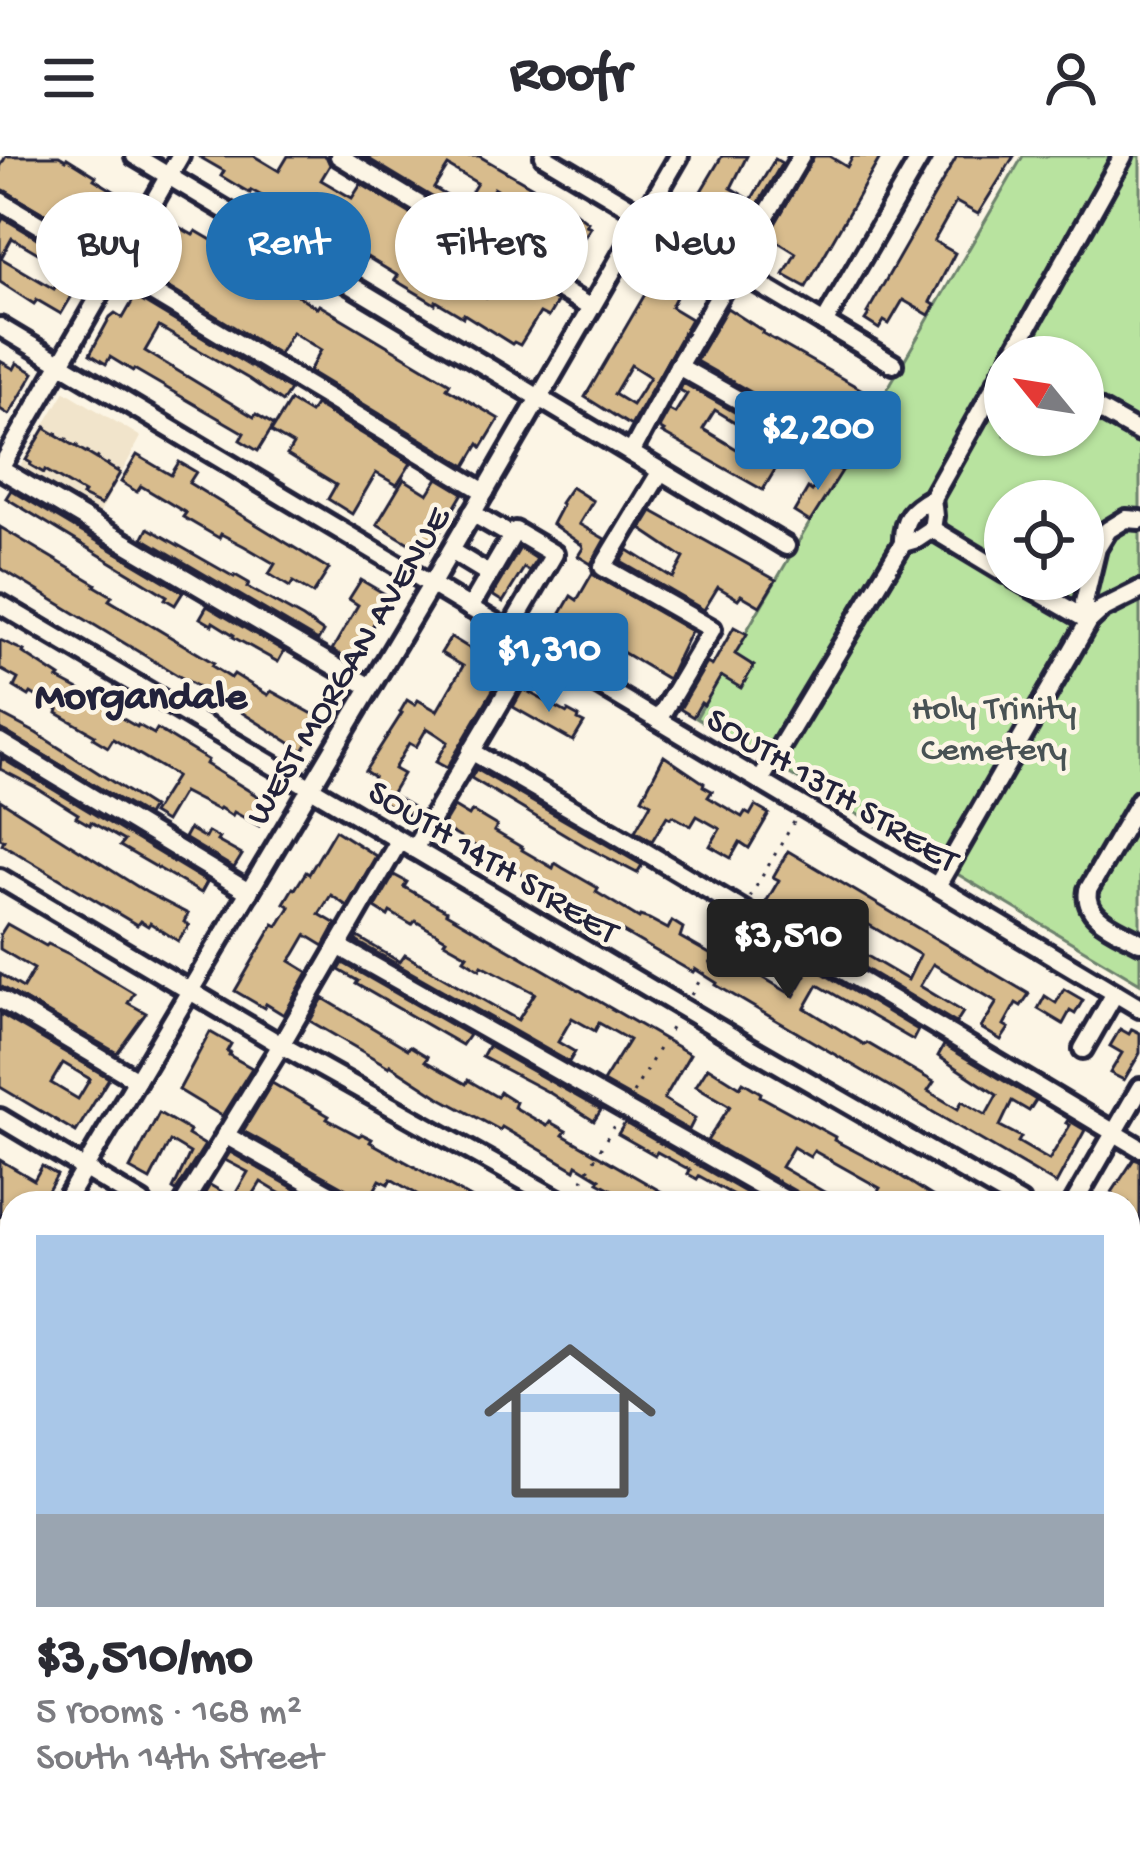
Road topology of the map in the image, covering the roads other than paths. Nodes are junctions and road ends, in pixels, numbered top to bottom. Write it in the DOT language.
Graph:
graph roads {
  1 [pos="135,156"];
  2 [pos="180,156"];
  3 [pos="339,156"];
  4 [pos="544,156"];
  5 [pos="679,156"];
  6 [pos="801,156"];
  7 [pos="921,156"];
  8 [pos="1122,158"];
  9 [pos="1140,171"];
  10 [pos="169,176"];
  11 [pos="160,192"];
  12 [pos="658,192"];
  13 [pos="777,196"];
  14 [pos="612,197"];
  15 [pos="0,201"];
  16 [pos="36,222"];
  17 [pos="612,272"];
  18 [pos="777,294"];
  19 [pos="98,300"];
  20 [pos="166,300"];
  21 [pos="716,300"];
  22 [pos="591,308"];
  23 [pos="824,322"];
  24 [pos="0,327"];
  25 [pos="1023,336"];
  26 [pos="61,364"];
  27 [pos="893,364"];
  28 [pos="678,365"];
  29 [pos="538,399"];
  30 [pos="984,405"];
  31 [pos="1104,412"];
  32 [pos="1140,433"];
  33 [pos="631,453"];
  34 [pos="842,458"];
  35 [pos="0,469"];
  36 [pos="661,471"];
  37 [pos="484,492"];
  38 [pos="932,498"];
  39 [pos="472,513"];
  40 [pos="1140,520"];
  41 [pos="932,529"];
  42 [pos="512,536"];
  43 [pos="902,543"];
  44 [pos="786,546"];
  45 [pos="451,551"];
  46 [pos="984,560"];
  47 [pos="489,574"];
  48 [pos="431,585"];
  49 [pos="1140,590"];
  50 [pos="1052,600"];
  51 [pos="0,604"];
  52 [pos="470,608"];
  53 [pos="1089,621"];
  54 [pos="509,631"];
  55 [pos="533,646"];
  56 [pos="370,687"];
  57 [pos="658,720"];
  58 [pos="0,742"];
  59 [pos="471,751"];
  60 [pos="760,782"];
  61 [pos="310,788"];
  62 [pos="1140,800"];
  63 [pos="406,845"];
  64 [pos="0,878"];
  65 [pos="937,886"];
  66 [pos="248,892"];
  67 [pos="1140,942"];
  68 [pos="338,946"];
  69 [pos="189,991"];
  70 [pos="1115,993"];
  71 [pos="0,999"];
  72 [pos="1140,1008"];
  73 [pos="281,1045"];
  74 [pos="1083,1049"];
  75 [pos="137,1080"];
  76 [pos="1140,1088"];
  77 [pos="0,1118"];
  78 [pos="1114,1133"];
  79 [pos="225,1135"];
  80 [pos="1140,1148"];
  81 [pos="84,1169"];
  82 [pos="71,1191"];
  83 [pos="122,1191"];
  84 [pos="191,1191"];
  85 [pos="325,1191"];
  86 [pos="543,1191"];
  87 [pos="769,1191"];
  88 [pos="999,1191"];
  89 [pos="1081,1191"];
  1 -- 10 [label="street"];
  2 -- 10 [label="street"];
  3 -- 22 [label="street"];
  4 -- 14 [label="street"];
  5 -- 12 [label="street, WEST MORGAN AVENUE"];
  6 -- 13 [label="street"];
  7 -- 23 [label="street"];
  8 -- 9 [label="street"];
  8 -- 25 [label="street"];
  10 -- 11 [label="street"];
  10 -- 29 [label="street"];
  15 -- 16 [label="street"];
  17 -- 22 [label="street, WEST MORGAN AVENUE"];
  18 -- 23 [label="street"];
  19 -- 26 [label="street"];
  20 -- 37 [label="street"];
  21 -- 28 [label="street"];
  22 -- 29 [label="street, WEST MORGAN AVENUE"];
  23 -- 27 [label="street"];
  24 -- 26 [label="street, SOUTH 13TH STREET"];
  26 -- 35 [label="street"];
  26 -- 48 [label="street, SOUTH 13TH STREET"];
  28 -- 33 [label="street"];
  28 -- 34 [label="street"];
  29 -- 33 [label="street"];
  29 -- 37 [label="street, WEST MORGAN AVENUE"];
  30 -- 38 [label="street"];
  31 -- 32 [label="street"];
  33 -- 36 [label="street"];
  35 -- 56 [label="street"];
  36 -- 44 [label="street"];
  36 -- 57 [label="street"];
  37 -- 39 [label="street, WEST MORGAN AVENUE"];
  38 -- 41 [label="street"];
  38 -- 43 [label="street"];
  39 -- 42 [label="street"];
  39 -- 45 [label="street, WEST MORGAN AVENUE"];
  40 -- 53 [label="street"];
  41 -- 43 [label="street"];
  41 -- 46 [label="street"];
  42 -- 47 [label="street"];
  42 -- 54 [label="street"];
  43 -- 60 [label="street"];
  45 -- 47 [label="street"];
  45 -- 48 [label="street, WEST MORGAN AVENUE"];
  47 -- 52 [label="street"];
  48 -- 52 [label="street, SOUTH 13TH STREET"];
  48 -- 56 [label="street, WEST MORGAN AVENUE"];
  49 -- 53 [label="street"];
  50 -- 53 [label="street"];
  51 -- 61 [label="street, SOUTH 14TH STREET"];
  52 -- 54 [label="street, SOUTH 13TH STREET"];
  53 -- 65 [label="street"];
  54 -- 55 [label="street, SOUTH 13TH STREET"];
  55 -- 57 [label="street, SOUTH 13TH STREET"];
  55 -- 59 [label="street"];
  56 -- 61 [label="street, WEST MORGAN AVENUE"];
  57 -- 60 [label="street, SOUTH 13TH STREET"];
  58 -- 66 [label="street"];
  59 -- 63 [label="street"];
  59 -- 78 [label="street"];
  60 -- 65 [label="street, SOUTH 13TH STREET"];
  61 -- 63 [label="street, SOUTH 14TH STREET"];
  61 -- 66 [label="street, WEST MORGAN AVENUE"];
  62 -- 67 [label="street"];
  63 -- 68 [label="street"];
  63 -- 88 [label="street, SOUTH 14TH STREET"];
  64 -- 69 [label="street"];
  65 -- 70 [label="street, SOUTH 13TH STREET"];
  66 -- 69 [label="street, WEST MORGAN AVENUE"];
  68 -- 73 [label="street"];
  68 -- 87 [label="street"];
  69 -- 73 [label="street"];
  69 -- 75 [label="street, WEST MORGAN AVENUE"];
  70 -- 72 [label="street, SOUTH 13TH STREET"];
  70 -- 74 [label="street"];
  71 -- 75 [label="street"];
  73 -- 79 [label="street"];
  73 -- 86 [label="street"];
  75 -- 81 [label="street, WEST MORGAN AVENUE"];
  76 -- 78 [label="street"];
  77 -- 81 [label="street"];
  78 -- 80 [label="street"];
  78 -- 89 [label="street"];
  79 -- 84 [label="street"];
  79 -- 85 [label="street"];
  81 -- 82 [label="street, WEST MORGAN AVENUE"];
  81 -- 83 [label="street"];
}
